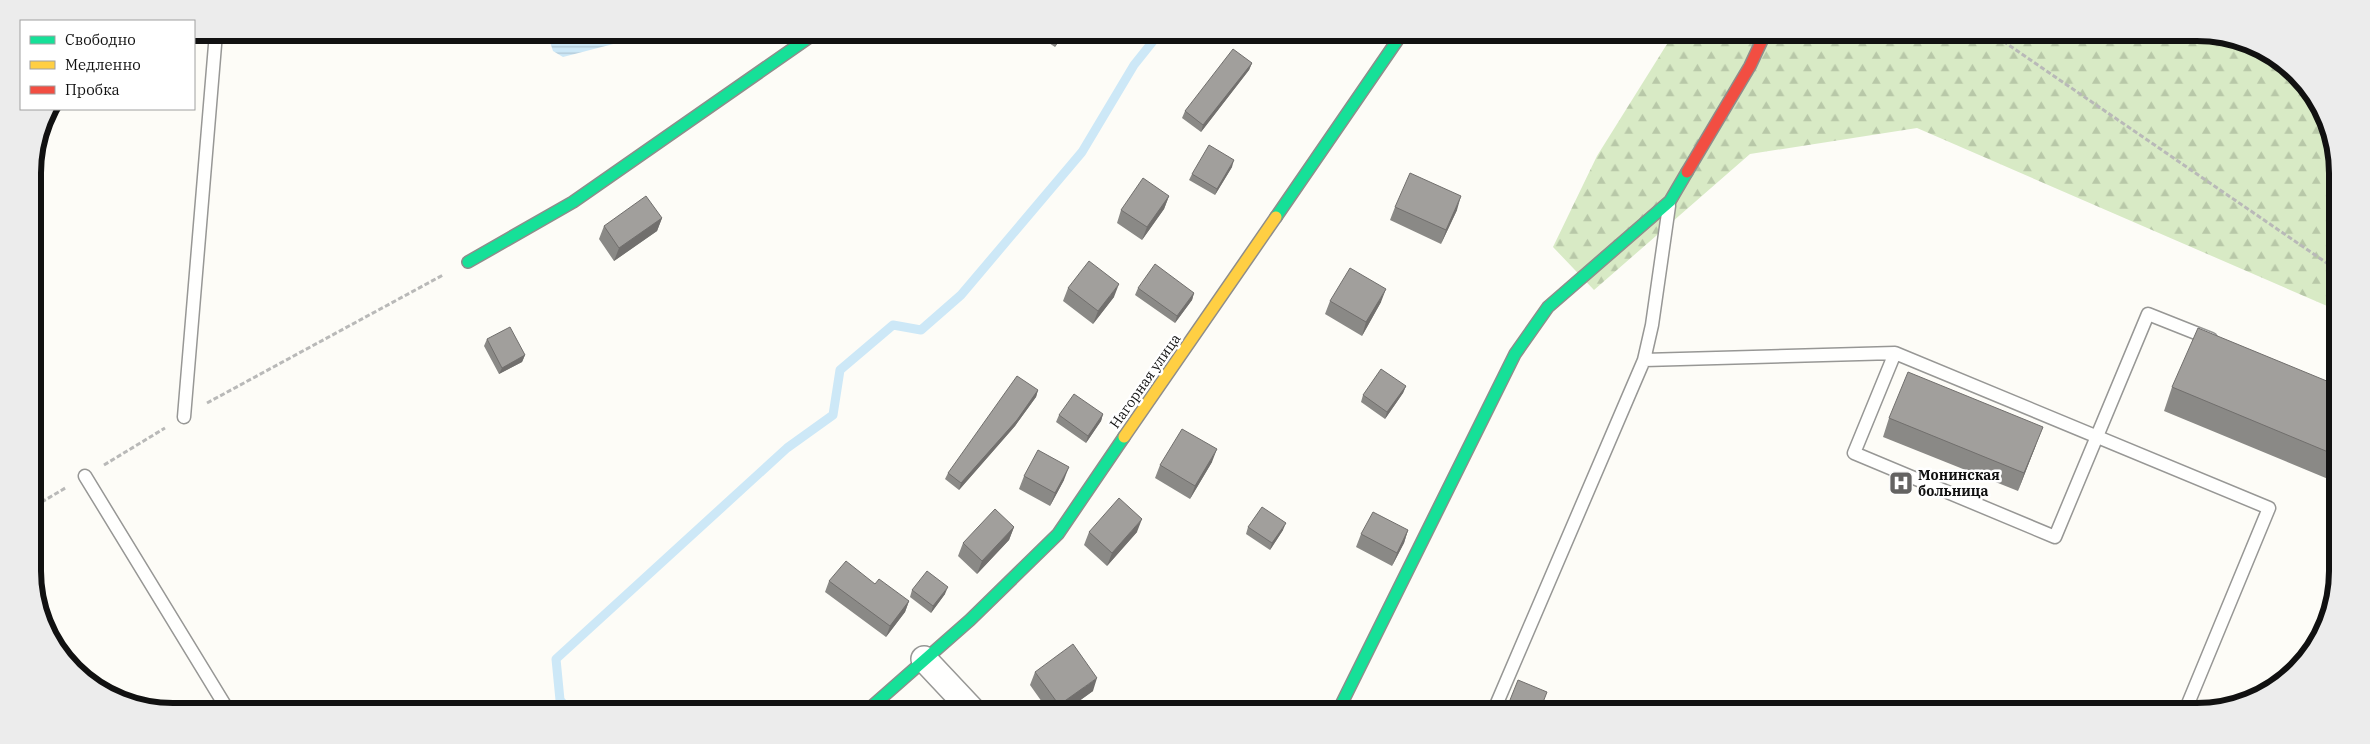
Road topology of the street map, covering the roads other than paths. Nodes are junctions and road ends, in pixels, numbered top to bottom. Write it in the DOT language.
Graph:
graph roads {
  1 [pos="215,41"];
  2 [pos="806,41"];
  3 [pos="1397,41"];
  4 [pos="1762,41"];
  5 [pos="1670,201"];
  6 [pos="468,262"];
  7 [pos="2226,345"];
  8 [pos="1895,353"];
  9 [pos="1644,360"];
  10 [pos="184,416"];
  11 [pos="2095,437"];
  12 [pos="85,476"];
  13 [pos="924,659"];
  14 [pos="1342,702"];
  15 [pos="1497,702"];
  16 [pos="2190,702"];
  17 [pos="224,703"];
  18 [pos="876,703"];
  19 [pos="966,703"];
  1 -- 10 [label="lane"];
  2 -- 6 [label="street"];
  3 -- 13 [label="street, Нагорная улица"];
  4 -- 5 [label="street"];
  5 -- 9 [label="lane"];
  5 -- 14 [label="street"];
  7 -- 11 [label="lane"];
  8 -- 9 [label="lane"];
  8 -- 11 [label="lane"];
  8 -- 11 [label="lane"];
  9 -- 15 [label="lane"];
  11 -- 16 [label="lane"];
  12 -- 17 [label="lane"];
  13 -- 18 [label="street, Нагорная улица"];
  13 -- 19 [label="street"];
}
